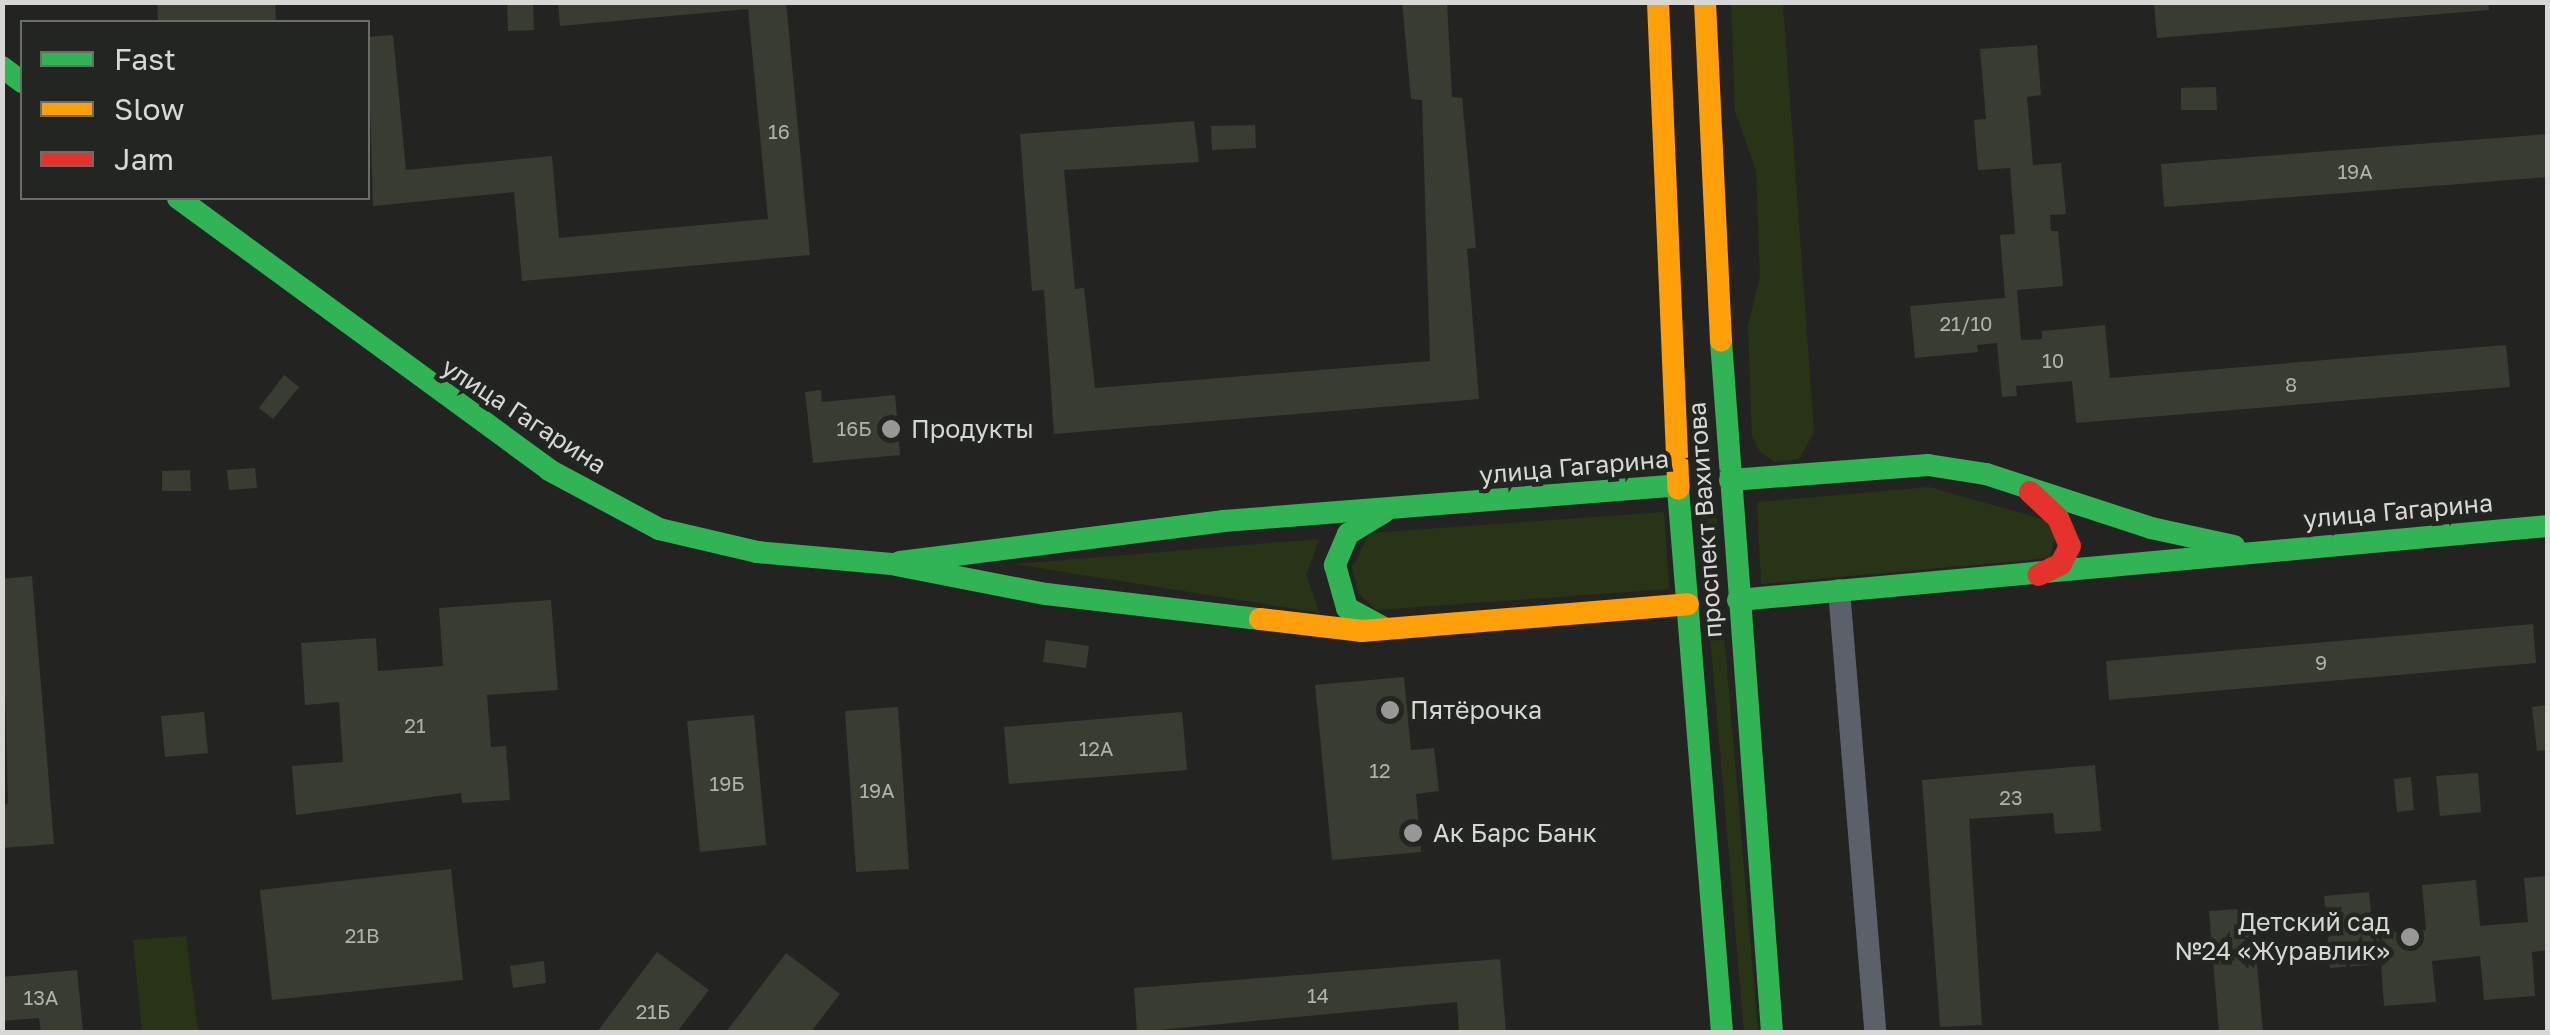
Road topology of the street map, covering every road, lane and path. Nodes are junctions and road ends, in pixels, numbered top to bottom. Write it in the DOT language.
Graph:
graph roads {
  1 [pos="1658,2"];
  2 [pos="1705,2"];
  3 [pos="181,200"];
  4 [pos="1730,480"];
  5 [pos="2021,484"];
  6 [pos="1679,485"];
  7 [pos="1392,508"];
  8 [pos="2548,526"];
  9 [pos="2253,550"];
  10 [pos="890,564"];
  11 [pos="2034,577"];
  12 [pos="1838,590"];
  13 [pos="1738,600"];
  14 [pos="1688,604"];
  15 [pos="1404,629"];
  16 [pos="1722,1032"];
  17 [pos="1772,1032"];
  18 [pos="1875,1032"];
  1 -- 6 [label="main road, проспект Вахитова"];
  2 -- 4 [label="main road, проспект Вахитова"];
  3 -- 10 [label="main road, улица Гагарина"];
  4 -- 5 [label="main road, улица Гагарина"];
  4 -- 6 [label="main road, улица Гагарина"];
  4 -- 13 [label="main road, проспект Вахитова"];
  5 -- 9 [label="main road, улица Гагарина"];
  5 -- 11 [label="main road"];
  6 -- 7 [label="main road, улица Гагарина"];
  6 -- 14 [label="main road, проспект Вахитова"];
  7 -- 10 [label="main road, улица Гагарина"];
  7 -- 15 [label="main road"];
  8 -- 9 [label="main road, улица Гагарина"];
  9 -- 11 [label="main road, улица Гагарина"];
  10 -- 15 [label="main road, улица Гагарина"];
  11 -- 12 [label="main road, улица Гагарина"];
  12 -- 13 [label="main road, улица Гагарина"];
  12 -- 18 [label="street"];
  13 -- 14 [label="main road, улица Гагарина"];
  13 -- 17 [label="main road, проспект Вахитова"];
  14 -- 15 [label="main road, улица Гагарина"];
  14 -- 16 [label="main road, проспект Вахитова"];
}
